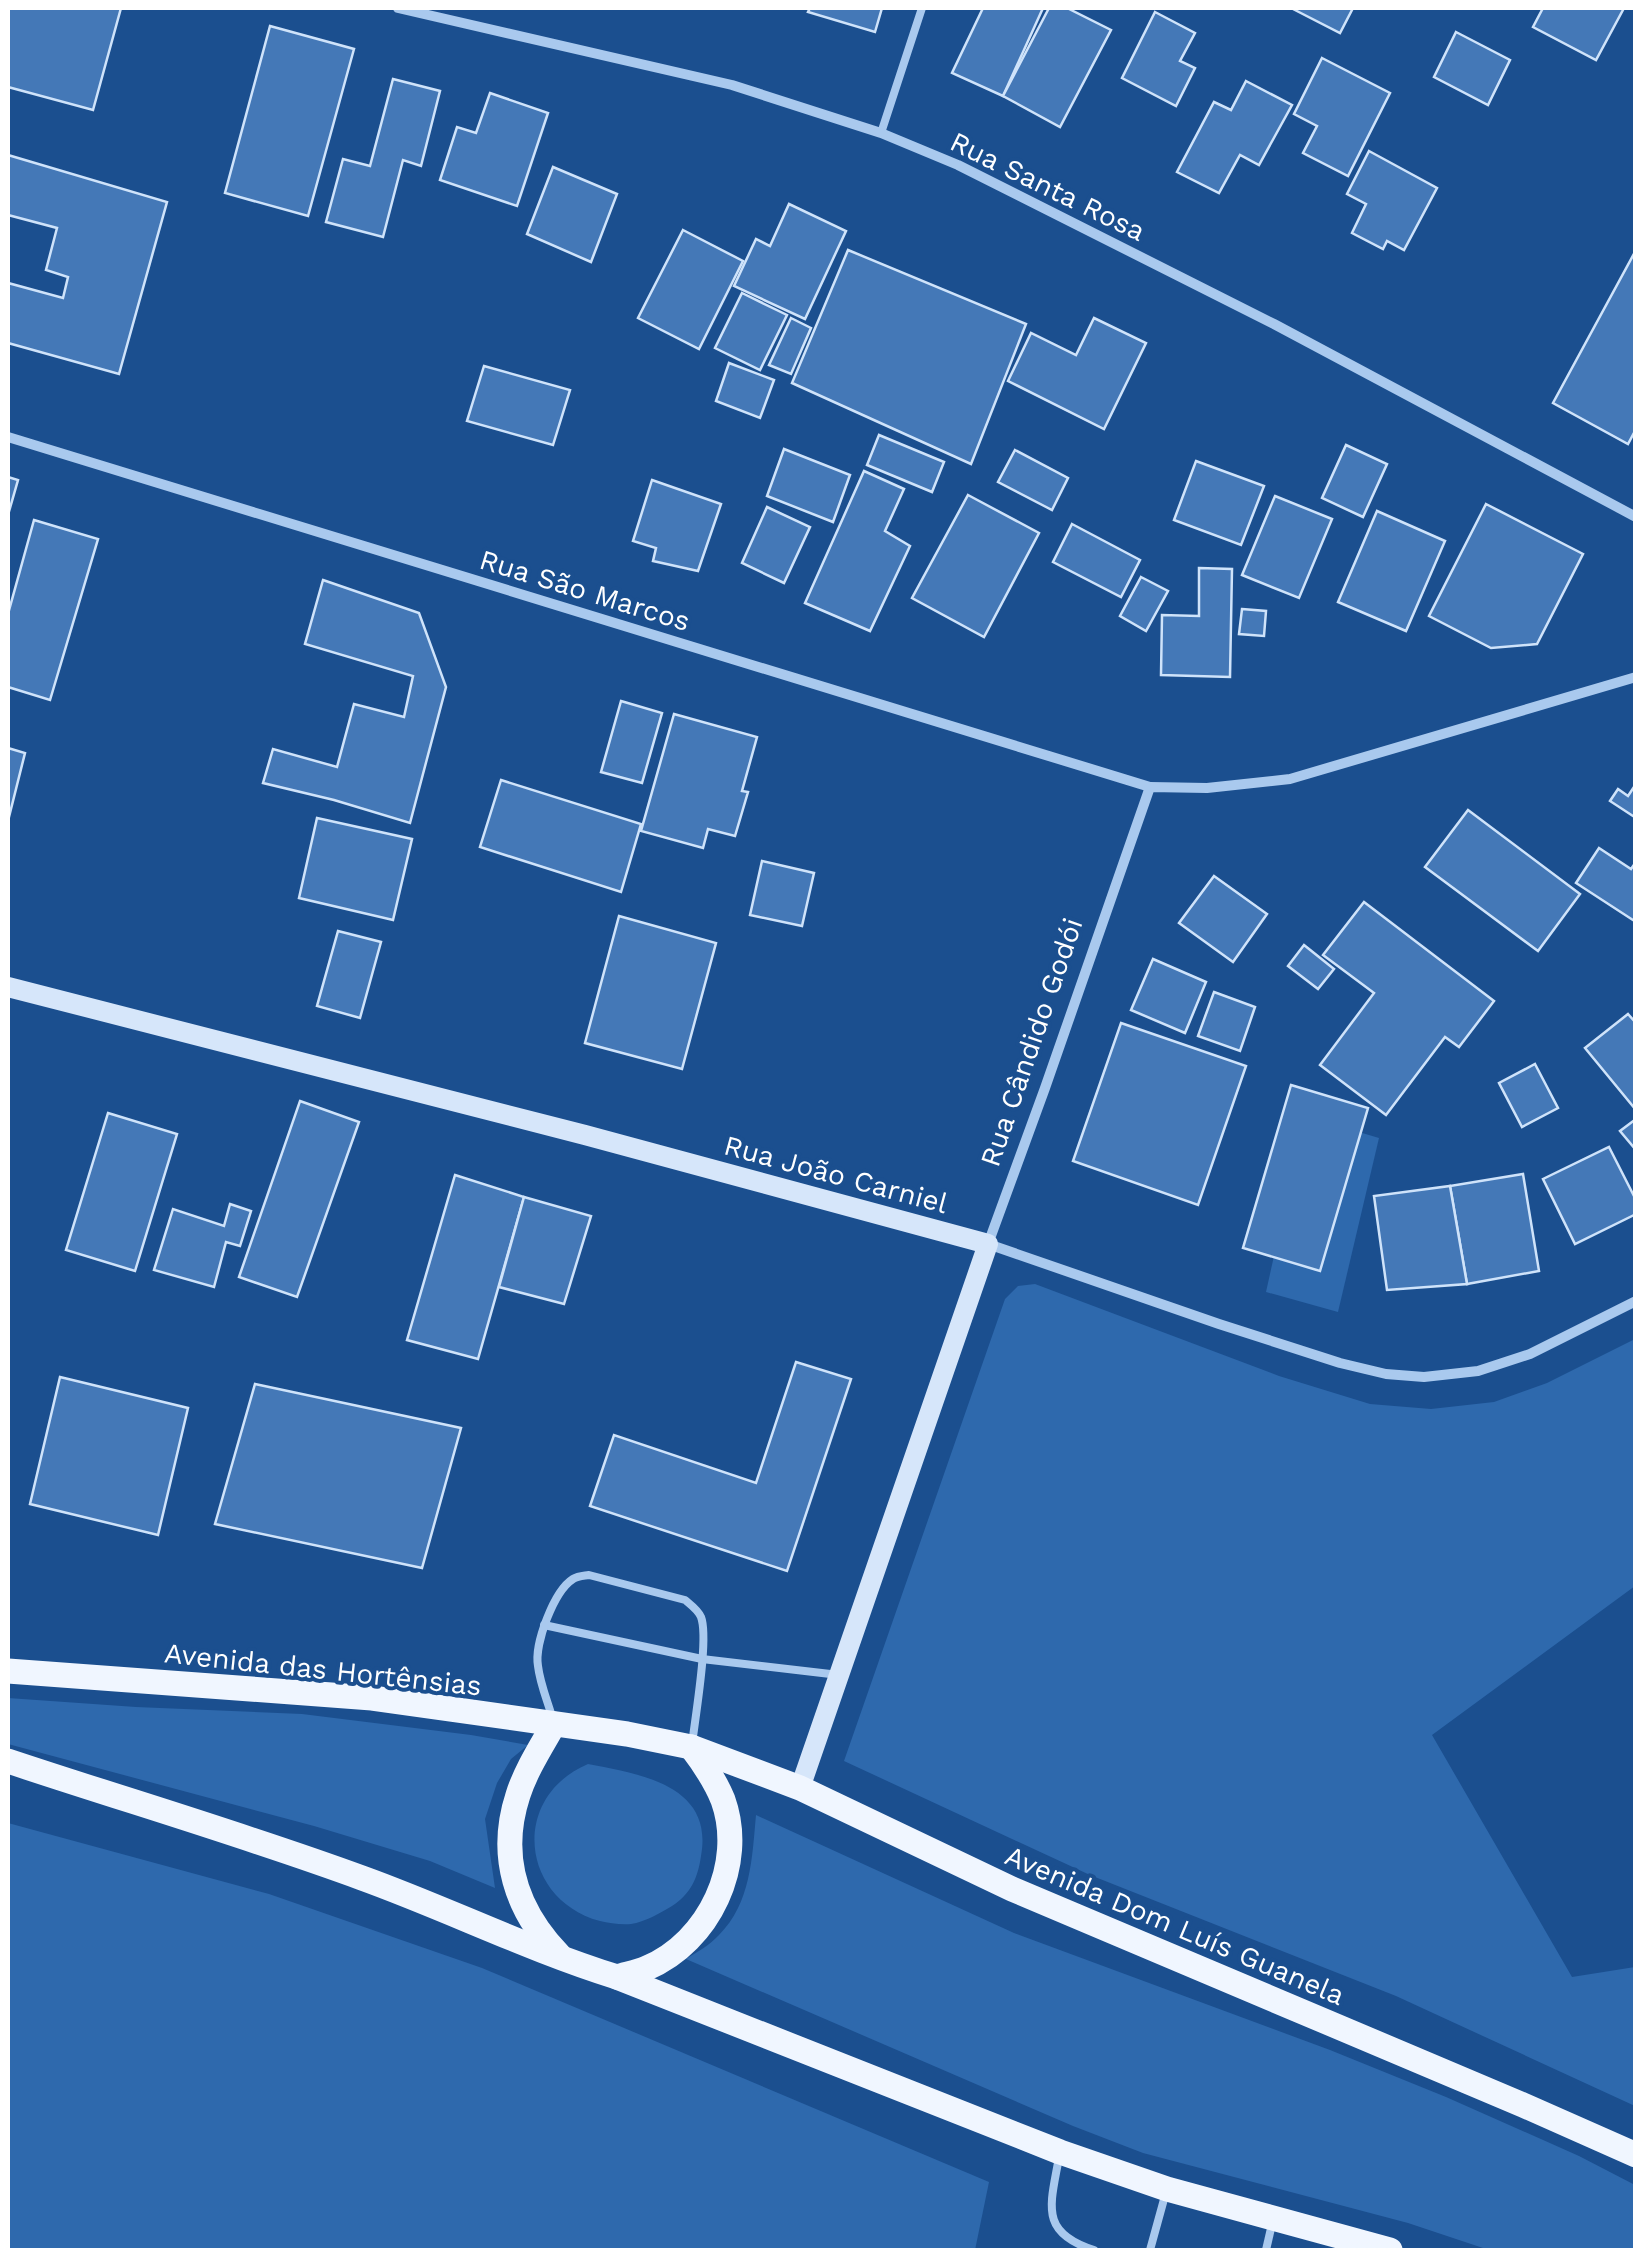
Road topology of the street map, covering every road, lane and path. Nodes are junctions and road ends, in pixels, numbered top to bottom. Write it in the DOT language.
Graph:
graph roads {
  1 [pos="398,8"];
  2 [pos="922,8"];
  3 [pos="880,133"];
  4 [pos="8,437"];
  5 [pos="1636,517"];
  6 [pos="1636,677"];
  7 [pos="1150,786"];
  8 [pos="8,987"];
  9 [pos="988,1244"];
  10 [pos="1636,1301"];
  11 [pos="544,1625"];
  12 [pos="702,1659"];
  13 [pos="8,1671"];
  14 [pos="838,1675"];
  15 [pos="554,1724"];
  16 [pos="691,1747"];
  17 [pos="8,1762"];
  18 [pos="800,1788"];
  19 [pos="563,1960"];
  20 [pos="618,1977"];
  21 [pos="1060,2152"];
  22 [pos="1636,2155"];
  23 [pos="1166,2189"];
  24 [pos="1274,2220"];
  25 [pos="1094,2250"];
  26 [pos="1150,2250"];
  27 [pos="1266,2250"];
  28 [pos="1390,2250"];
  1 -- 3 [label="street, Rua Santa Rosa"];
  2 -- 3 [label="lane"];
  3 -- 5 [label="street, Rua Santa Rosa"];
  4 -- 7 [label="street, Rua São Marcos"];
  6 -- 7 [label="street"];
  7 -- 9 [label="street, Rua Cândido Godói"];
  8 -- 9 [label="street, Rua João Carniel"];
  9 -- 10 [label="street, Rua João Carniel"];
  9 -- 14 [label="street, Rua Cândido Godói"];
  11 -- 12 [label="lane"];
  11 -- 12 [label="lane"];
  11 -- 15 [label="lane"];
  12 -- 14 [label="lane"];
  12 -- 16 [label="lane"];
  13 -- 15 [label="main road, Avenida das Hortênsias"];
  14 -- 18 [label="street, Rua Cândido Godói"];
  15 -- 16 [label="main road, Avenida das Hortênsias"];
  15 -- 19 [label="main road"];
  16 -- 18 [label="main road, Avenida Dom Luís Guanela"];
  16 -- 20 [label="main road"];
  17 -- 19 [label="main road"];
  18 -- 22 [label="main road, Avenida Dom Luís Guanela"];
  19 -- 20 [label="main road"];
  20 -- 21 [label="main road"];
  21 -- 23 [label="main road"];
  21 -- 25 [label="lane"];
  23 -- 24 [label="main road"];
  23 -- 26 [label="lane"];
  24 -- 27 [label="lane"];
  24 -- 28 [label="main road"];
}
